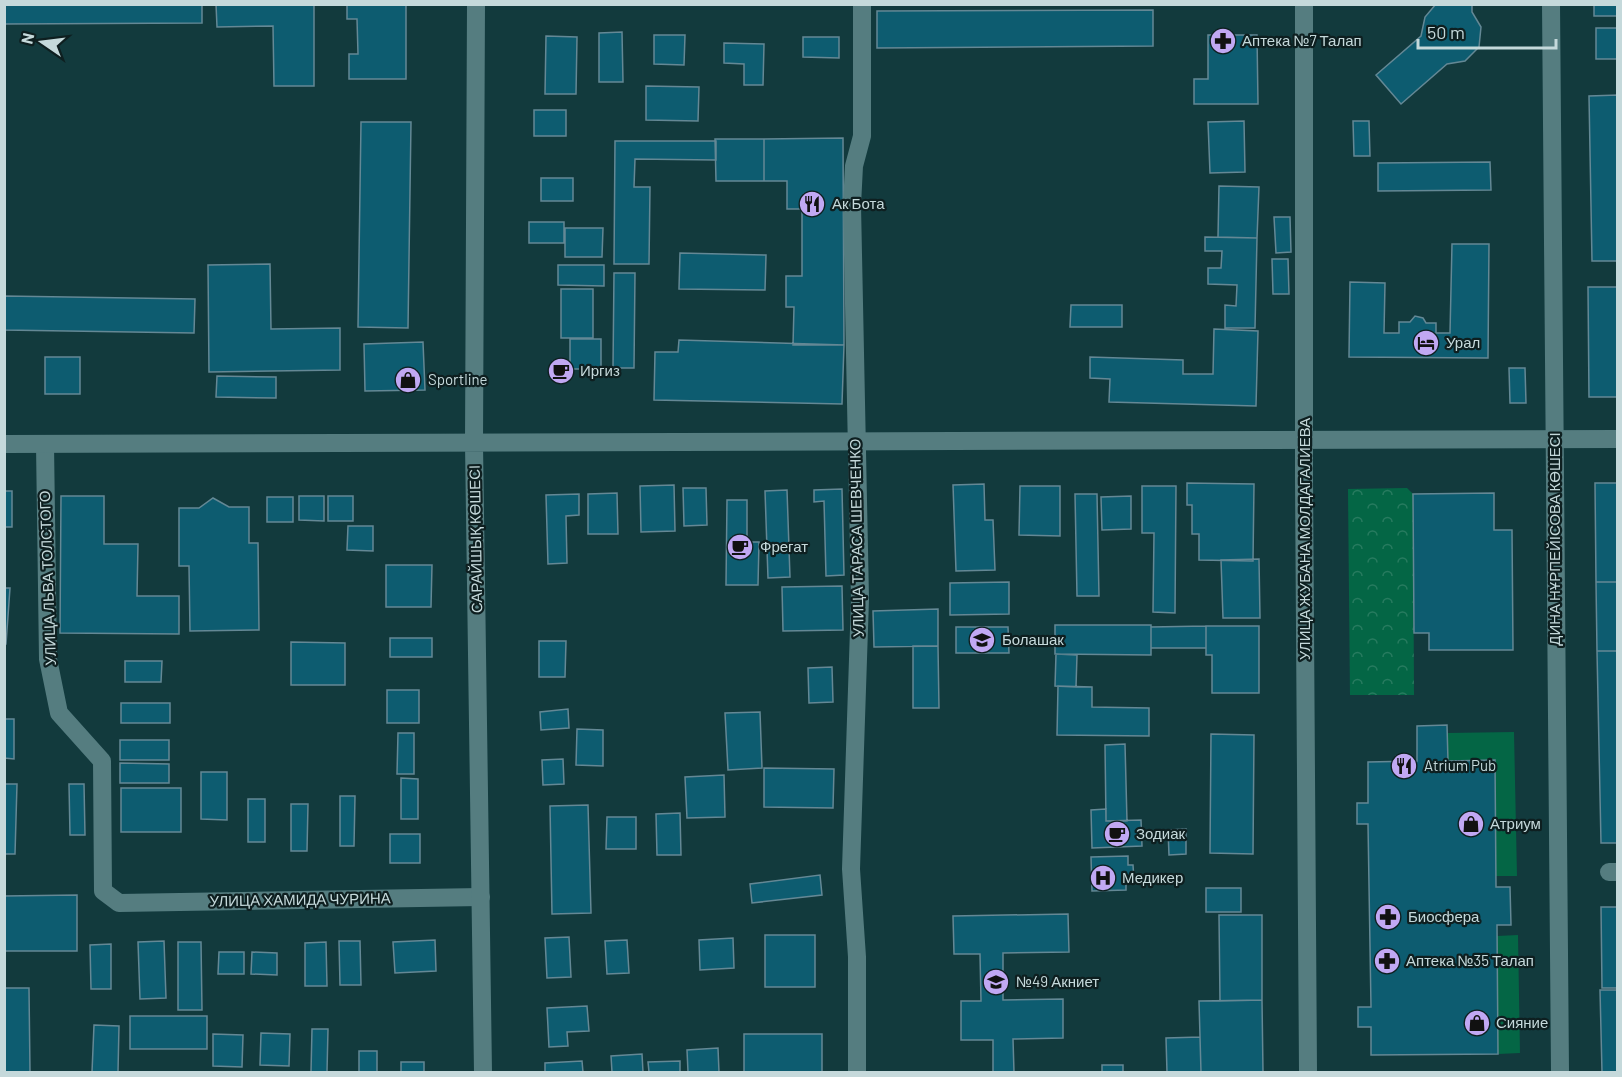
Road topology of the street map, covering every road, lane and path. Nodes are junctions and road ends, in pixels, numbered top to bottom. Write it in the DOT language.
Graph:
graph roads {
  1 [pos="476,4"];
  2 [pos="862,4"];
  3 [pos="1304,4"];
  4 [pos="1551,4"];
  5 [pos="1554,438"];
  6 [pos="1617,439"];
  7 [pos="1304,440"];
  8 [pos="855,443"];
  9 [pos="4,444"];
  10 [pos="45,444"];
  11 [pos="474,444"];
  12 [pos="481,897"];
  13 [pos="119,903"];
  14 [pos="483,1072"];
  15 [pos="857,1072"];
  16 [pos="1308,1072"];
  17 [pos="1560,1072"];
  1 -- 11 [label="street, САРАЙШЫҚ КӨШЕСІ"];
  2 -- 8 [label="street, УЛИЦА ТАРАСА ШЕВЧЕНКО"];
  3 -- 7 [label="street, УЛИЦА ЖУБАНА МОЛДАГАЛИЕВА"];
  4 -- 5 [label="street, ДИНА НҰРПЕЙІСОВА КӨШЕСІ"];
  5 -- 6 [label="street"];
  5 -- 7 [label="street"];
  5 -- 17 [label="street, ДИНА НҰРПЕЙІСОВА КӨШЕСІ"];
  7 -- 8 [label="street"];
  7 -- 16 [label="street, УЛИЦА ЖУБАНА МОЛДАГАЛИЕВА"];
  8 -- 11 [label="street"];
  8 -- 15 [label="street, УЛИЦА ТАРАСА ШЕВЧЕНКО"];
  9 -- 10 [label="street"];
  10 -- 11 [label="street"];
  10 -- 13 [label="street, УЛИЦА ЛЬВА ТОЛСТОГО"];
  11 -- 12 [label="street, САРАЙШЫҚ КӨШЕСІ"];
  12 -- 13 [label="street, УЛИЦА ХАМИДА ЧУРИНА"];
  12 -- 14 [label="street, САРАЙШЫҚ КӨШЕСІ"];
}
